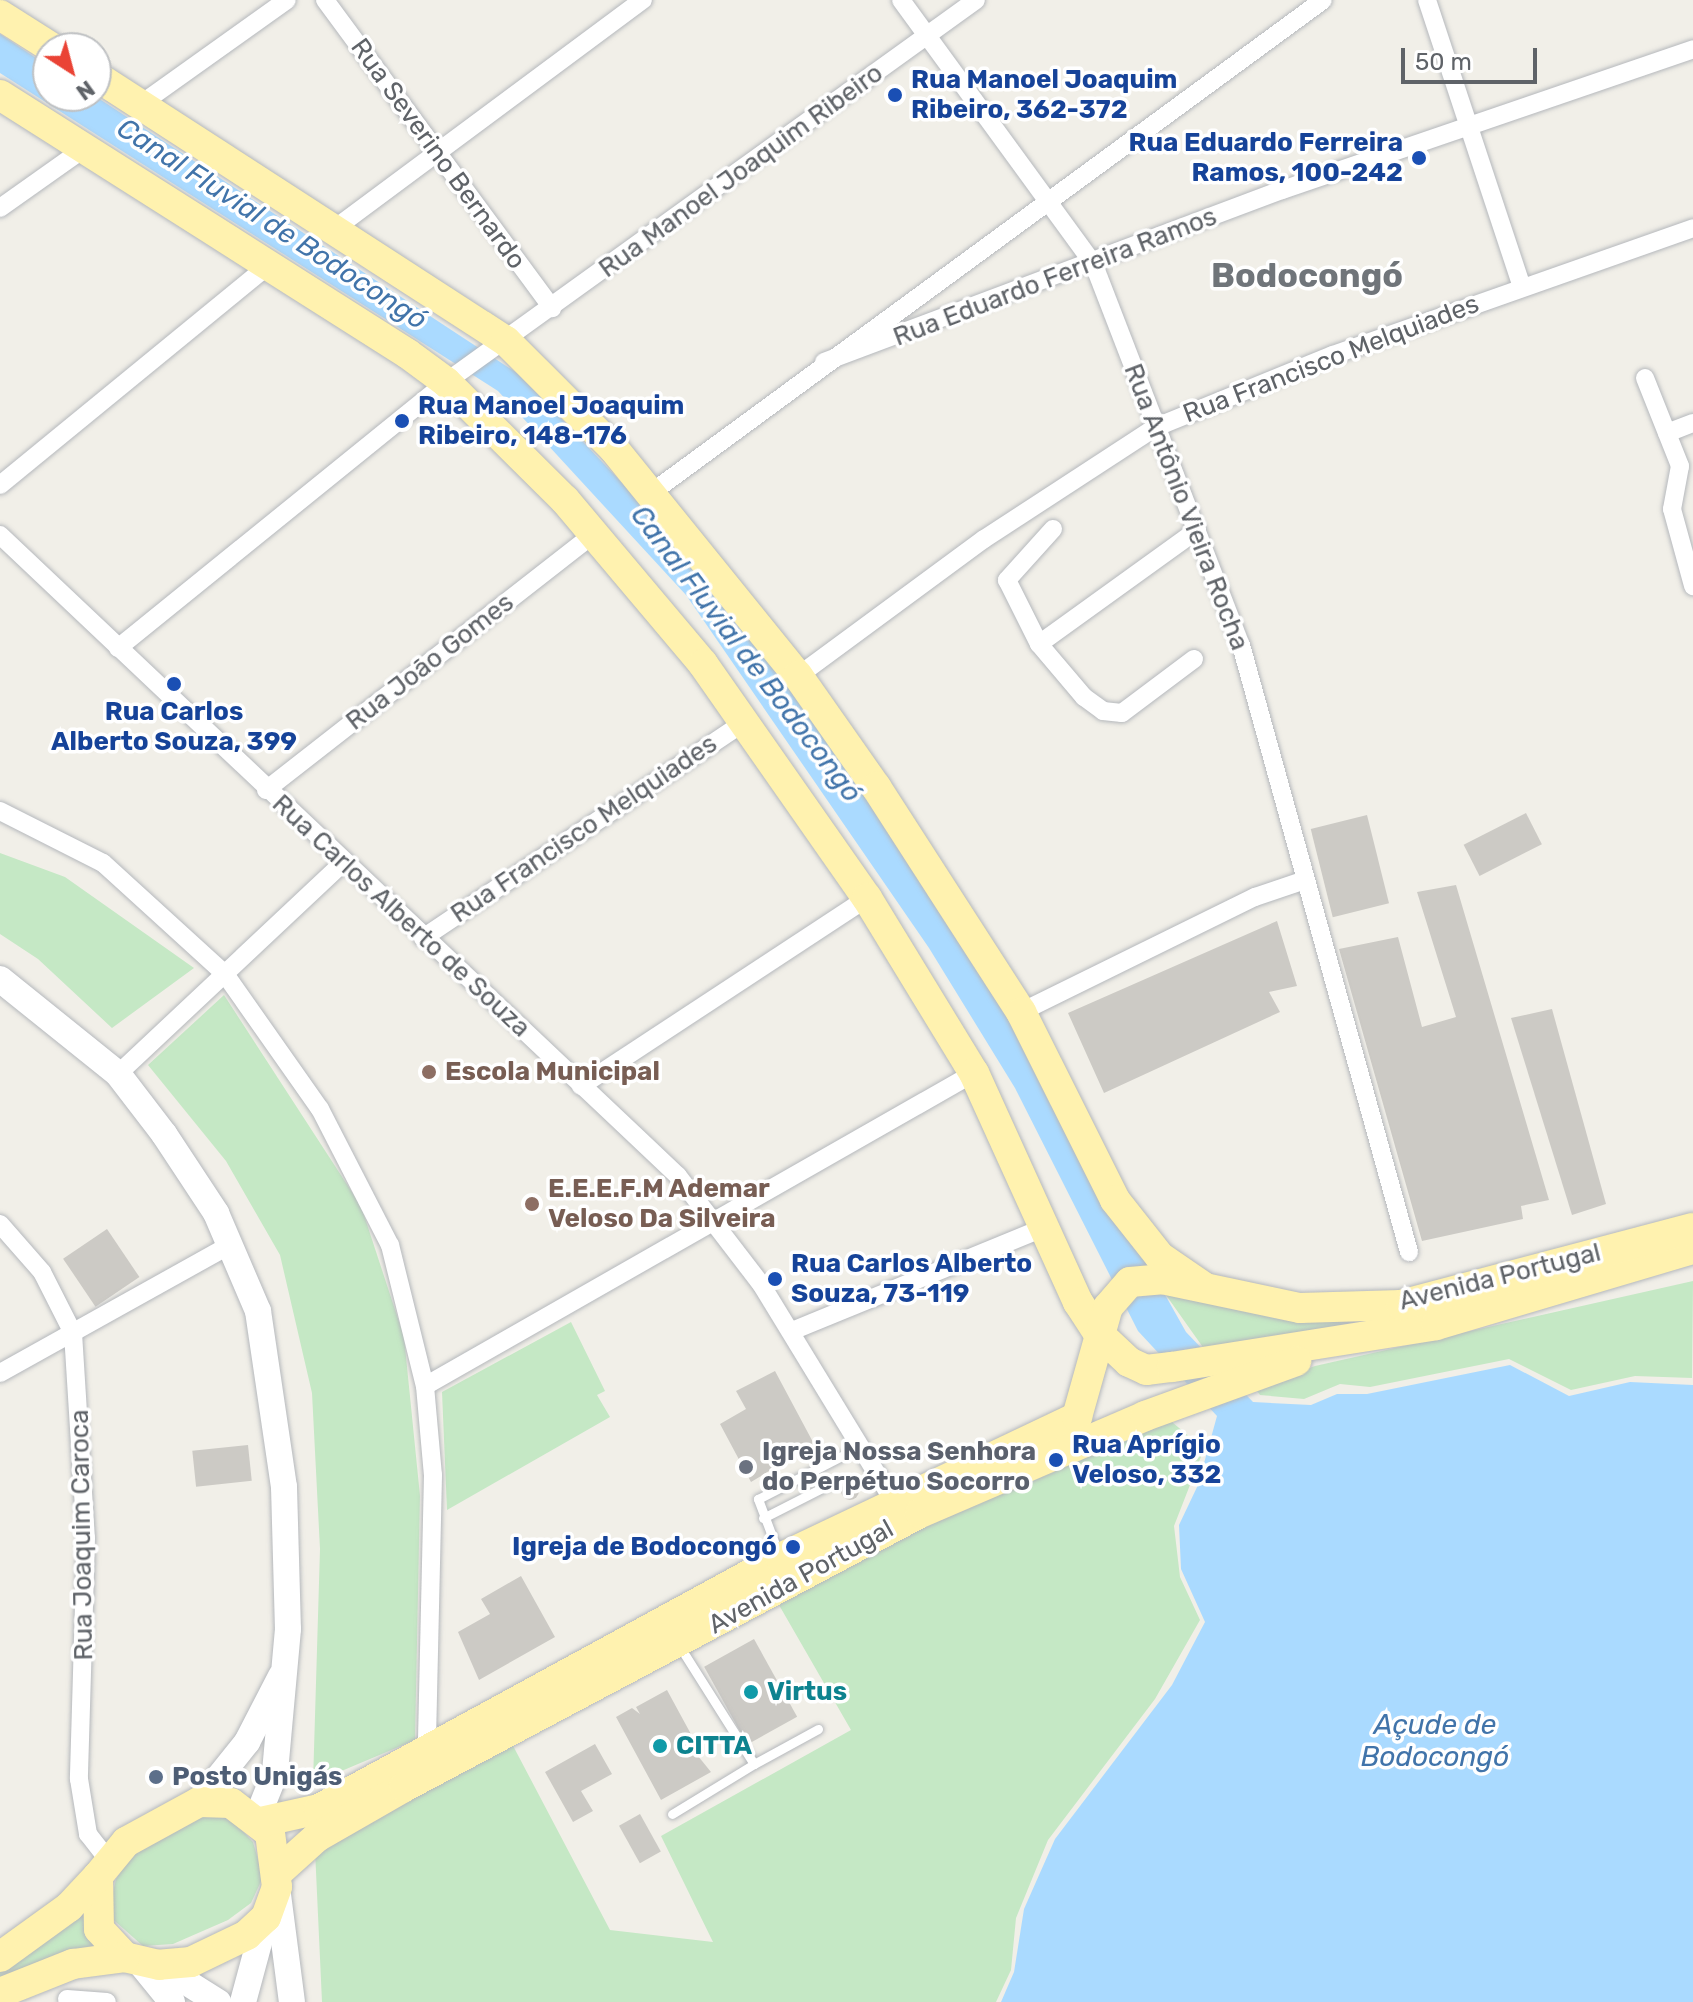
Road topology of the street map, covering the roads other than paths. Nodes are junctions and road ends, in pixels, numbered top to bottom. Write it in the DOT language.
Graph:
graph roads {
  1 [pos="287,0"];
  2 [pos="325,0"];
  3 [pos="643,0"];
  4 [pos="901,0"];
  5 [pos="976,0"];
  6 [pos="1323,0"];
  7 [pos="1427,0"];
  8 [pos="0,15"];
  9 [pos="32,35"];
  10 [pos="926,36"];
  11 [pos="1693,49"];
  12 [pos="112,86"];
  13 [pos="0,95"];
  14 [pos="141,104"];
  15 [pos="1470,126"];
  16 [pos="86,147"];
  17 [pos="437,154"];
  18 [pos="1049,200"];
  19 [pos="0,208"];
  20 [pos="337,227"];
  21 [pos="1693,228"];
  22 [pos="270,264"];
  23 [pos="1094,265"];
  24 [pos="1522,287"];
  25 [pos="552,308"];
  26 [pos="501,344"];
  27 [pos="824,362"];
  28 [pos="1645,378"];
  29 [pos="451,379"];
  30 [pos="1693,423"];
  31 [pos="1154,428"];
  32 [pos="1667,433"];
  33 [pos="0,485"];
  34 [pos="651,493"];
  35 [pos="1053,529"];
  36 [pos="1197,530"];
  37 [pos="594,534"];
  38 [pos="0,535"];
  39 [pos="1692,580"];
  40 [pos="1039,644"];
  41 [pos="118,648"];
  42 [pos="1194,659"];
  43 [pos="798,676"];
  44 [pos="746,721"];
  45 [pos="266,790"];
  46 [pos="0,811"];
  47 [pos="344,862"];
  48 [pos="1305,880"];
  49 [pos="867,898"];
  50 [pos="423,938"];
  51 [pos="225,974"];
  52 [pos="0,979"];
  53 [pos="1021,1012"];
  54 [pos="974,1073"];
  55 [pos="118,1074"];
  56 [pos="581,1086"];
  57 [pos="717,1220"];
  58 [pos="0,1224"];
  59 [pos="1048,1226"];
  60 [pos="1693,1228"];
  61 [pos="230,1245"];
  62 [pos="1693,1249"];
  63 [pos="1409,1252"];
  64 [pos="1204,1287"];
  65 [pos="792,1331"];
  66 [pos="1107,1331"];
  67 [pos="73,1333"];
  68 [pos="1232,1370"];
  69 [pos="0,1373"];
  70 [pos="425,1386"];
  71 [pos="864,1445"];
  72 [pos="834,1482"];
  73 [pos="899,1510"];
  74 [pos="763,1518"];
  75 [pos="780,1558"];
  76 [pos="679,1644"];
  77 [pos="288,1662"];
  78 [pos="818,1729"];
  79 [pos="427,1749"];
  80 [pos="754,1764"];
  81 [pos="394,1782"];
  82 [pos="199,1802"];
  83 [pos="672,1814"];
  84 [pos="330,1817"];
  85 [pos="259,1820"];
  86 [pos="104,1868"];
  87 [pos="277,1880"];
  88 [pos="266,1917"];
  89 [pos="0,1957"];
  90 [pos="142,1962"];
  91 [pos="0,1993"];
  92 [pos="67,1999"];
  93 [pos="107,2002"];
  94 [pos="172,2002"];
  95 [pos="218,2002"];
  96 [pos="243,2002"];
  97 [pos="292,2002"];
  1 -- 14 [label="street"];
  2 -- 17 [label="street, Rua Severino Bernardo"];
  3 -- 17 [label="street"];
  4 -- 10 [label="street, Rua Antônio Vieira Rocha"];
  5 -- 10 [label="street, Rua Manoel Joaquim Ribeiro"];
  6 -- 18 [label="street"];
  7 -- 15 [label="street"];
  8 -- 9 [label="main road"];
  10 -- 18 [label="street, Rua Antônio Vieira Rocha"];
  10 -- 25 [label="street, Rua Manoel Joaquim Ribeiro"];
  11 -- 15 [label="street, Rua Eduardo Ferreira Ramos"];
  12 -- 14 [label="main road"];
  13 -- 16 [label="main road"];
  14 -- 20 [label="main road"];
  15 -- 23 [label="street, Rua Eduardo Ferreira Ramos"];
  15 -- 24 [label="street"];
  16 -- 19 [label="street"];
  16 -- 22 [label="main road"];
  17 -- 20 [label="street"];
  17 -- 25 [label="street, Rua Severino Bernardo"];
  18 -- 23 [label="street, Rua Antônio Vieira Rocha"];
  18 -- 27 [label="street"];
  20 -- 26 [label="main road"];
  21 -- 24 [label="street, Rua Francisco Melquiades"];
  22 -- 29 [label="main road"];
  22 -- 33 [label="street"];
  23 -- 27 [label="street, Rua Eduardo Ferreira Ramos"];
  23 -- 31 [label="street, Rua Antônio Vieira Rocha"];
  24 -- 31 [label="street, Rua Francisco Melquiades"];
  25 -- 26 [label="street, Rua Manoel Joaquim Ribeiro"];
  26 -- 29 [label="street, Rua Manoel Joaquim Ribeiro"];
  26 -- 34 [label="main road"];
  27 -- 34 [label="street"];
  28 -- 32 [label="street"];
  29 -- 37 [label="main road"];
  29 -- 41 [label="street"];
  30 -- 32 [label="street"];
  31 -- 36 [label="street, Rua Antônio Vieira Rocha"];
  31 -- 43 [label="street, Rua Francisco Melquiades"];
  32 -- 39 [label="street"];
  34 -- 43 [label="main road"];
  35 -- 40 [label="street"];
  36 -- 40 [label="street"];
  36 -- 48 [label="street, Rua Antônio Vieira Rocha"];
  37 -- 44 [label="main road"];
  37 -- 45 [label="street, Rua João Gomes"];
  38 -- 41 [label="street, Rua Carlos Alberto de Souza"];
  40 -- 42 [label="street"];
  41 -- 45 [label="street, Rua Carlos Alberto de Souza"];
  43 -- 53 [label="main road"];
  44 -- 49 [label="main road"];
  44 -- 50 [label="street, Rua Francisco Melquiades"];
  45 -- 47 [label="street, Rua Carlos Alberto de Souza"];
  46 -- 51 [label="street"];
  47 -- 50 [label="street, Rua Carlos Alberto de Souza"];
  47 -- 51 [label="street"];
  48 -- 53 [label="street"];
  48 -- 63 [label="street, Rua Antônio Vieira Rocha"];
  49 -- 54 [label="main road"];
  49 -- 56 [label="street"];
  50 -- 56 [label="street, Rua Carlos Alberto de Souza"];
  51 -- 55 [label="street"];
  51 -- 70 [label="street"];
  52 -- 55 [label="main road"];
  53 -- 64 [label="main road"];
  54 -- 57 [label="street"];
  54 -- 59 [label="main road"];
  55 -- 61 [label="main road"];
  56 -- 57 [label="street, Rua Carlos Alberto de Souza"];
  57 -- 65 [label="street, Rua Carlos Alberto de Souza"];
  57 -- 70 [label="street"];
  58 -- 67 [label="street, Rua Joaquim Caroca"];
  59 -- 65 [label="street"];
  59 -- 66 [label="main road"];
  60 -- 64 [label="main road, Avenida Portugal"];
  61 -- 67 [label="street"];
  61 -- 77 [label="main road"];
  62 -- 68 [label="main road, Avenida Portugal"];
  64 -- 66 [label="main road, Avenida Portugal"];
  65 -- 71 [label="street, Rua Carlos Alberto de Souza"];
  66 -- 68 [label="main road, Avenida Portugal"];
  66 -- 73 [label="main road, Avenida Portugal"];
  67 -- 69 [label="street"];
  67 -- 86 [label="street, Rua Joaquim Caroca"];
  68 -- 73 [label="main road, Avenida Portugal"];
  70 -- 79 [label="street"];
  71 -- 73 [label="street, Rua Carlos Alberto de Souza"];
  71 -- 74 [label="lane"];
  72 -- 74 [label="lane"];
  73 -- 75 [label="main road, Avenida Portugal"];
  73 -- 76 [label="main road, Avenida Portugal"];
  74 -- 75 [label="lane"];
  75 -- 79 [label="main road, Avenida Portugal"];
  76 -- 80 [label="lane"];
  76 -- 81 [label="main road, Avenida Portugal"];
  77 -- 82 [label="main road"];
  77 -- 85 [label="main road"];
  78 -- 80 [label="lane"];
  79 -- 81 [label="main road, Avenida Portugal"];
  80 -- 83 [label="lane"];
  81 -- 84 [label="main road, Avenida Portugal"];
  82 -- 85 [label="main road"];
  82 -- 86 [label="main road"];
  84 -- 85 [label="main road, Avenida Portugal"];
  84 -- 87 [label="main road, Avenida Portugal"];
  85 -- 87 [label="main road"];
  86 -- 89 [label="main road"];
  86 -- 90 [label="main road"];
  87 -- 88 [label="main road"];
  87 -- 97 [label="main road"];
  88 -- 90 [label="main road"];
  88 -- 96 [label="main road"];
  90 -- 91 [label="main road"];
  90 -- 94 [label="main road"];
  90 -- 95 [label="main road"];
  92 -- 93 [label="street"];
}
